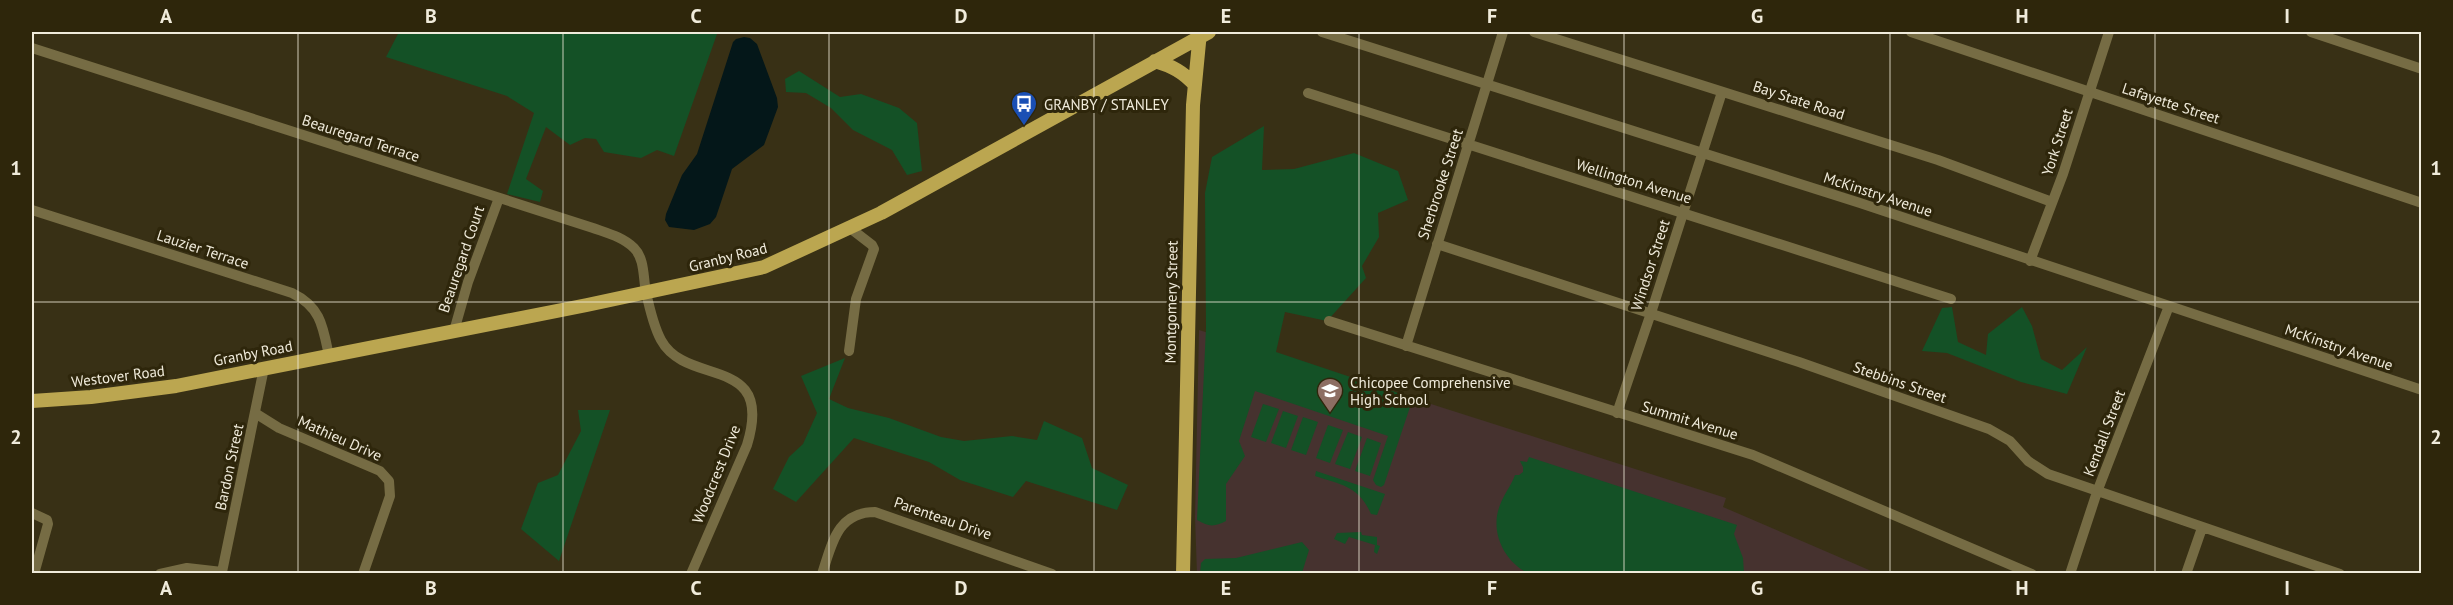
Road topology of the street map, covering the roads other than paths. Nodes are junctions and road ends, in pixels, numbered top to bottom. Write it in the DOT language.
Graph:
graph roads {
  1 [pos="1322,32"];
  2 [pos="1503,32"];
  3 [pos="1534,32"];
  4 [pos="1911,32"];
  5 [pos="2109,32"];
  6 [pos="2311,32"];
  7 [pos="1203,33"];
  8 [pos="32,48"];
  9 [pos="1155,61"];
  10 [pos="2421,69"];
  11 [pos="1489,84"];
  12 [pos="1195,85"];
  13 [pos="1722,92"];
  14 [pos="2090,92"];
  15 [pos="1308,93"];
  16 [pos="1469,145"];
  17 [pos="1702,153"];
  18 [pos="499,198"];
  19 [pos="2052,202"];
  20 [pos="2421,203"];
  21 [pos="32,210"];
  22 [pos="1683,212"];
  23 [pos="850,228"];
  24 [pos="1437,244"];
  25 [pos="2030,261"];
  26 [pos="646,292"];
  27 [pos="1951,299"];
  28 [pos="2169,306"];
  29 [pos="1651,313"];
  30 [pos="1329,321"];
  31 [pos="454,331"];
  32 [pos="1406,346"];
  33 [pos="849,351"];
  34 [pos="329,356"];
  35 [pos="264,368"];
  36 [pos="208,379"];
  37 [pos="2421,390"];
  38 [pos="32,401"];
  39 [pos="1617,412"];
  40 [pos="255,413"];
  41 [pos="2097,492"];
  42 [pos="32,513"];
  43 [pos="2202,528"];
  44 [pos="34,573"];
  45 [pos="160,573"];
  46 [pos="222,573"];
  47 [pos="363,573"];
  48 [pos="691,573"];
  49 [pos="822,573"];
  50 [pos="1052,573"];
  51 [pos="1183,573"];
  52 [pos="2032,573"];
  53 [pos="2070,573"];
  54 [pos="2186,573"];
  55 [pos="2340,573"];
  1 -- 11 [label="street, McKinstry Avenue"];
  2 -- 11 [label="street, Sherbrooke Street"];
  3 -- 13 [label="street, Bay State Road"];
  4 -- 14 [label="street, Lafayette Street"];
  5 -- 14 [label="street, York Street"];
  6 -- 10 [label="street"];
  7 -- 9 [label="main road, Granby Road"];
  7 -- 12 [label="main road, Montgomery Street"];
  8 -- 18 [label="street, Beauregard Terrace"];
  9 -- 12 [label="main road"];
  9 -- 23 [label="main road, Granby Road"];
  11 -- 16 [label="street, Sherbrooke Street"];
  11 -- 17 [label="street, McKinstry Avenue"];
  12 -- 51 [label="main road, Montgomery Street"];
  13 -- 17 [label="street, Windsor Street"];
  13 -- 19 [label="street, Bay State Road"];
  14 -- 19 [label="street, York Street"];
  14 -- 20 [label="street, Lafayette Street"];
  15 -- 16 [label="street, Wellington Avenue"];
  16 -- 22 [label="street, Wellington Avenue"];
  16 -- 24 [label="street, Sherbrooke Street"];
  17 -- 22 [label="street, Windsor Street"];
  17 -- 25 [label="street, McKinstry Avenue"];
  18 -- 26 [label="street, Beauregard Terrace"];
  18 -- 31 [label="street, Beauregard Court"];
  19 -- 25 [label="street, York Street"];
  21 -- 34 [label="street, Lauzier Terrace"];
  22 -- 27 [label="street, Wellington Avenue"];
  22 -- 29 [label="street, Windsor Street"];
  23 -- 26 [label="main road, Granby Road"];
  23 -- 33 [label="street"];
  24 -- 29 [label="street, Stebbins Street"];
  24 -- 32 [label="street, Sherbrooke Street"];
  25 -- 28 [label="street, McKinstry Avenue"];
  26 -- 31 [label="main road, Granby Road"];
  26 -- 48 [label="street, Woodcrest Drive"];
  28 -- 37 [label="street, McKinstry Avenue"];
  28 -- 41 [label="street, Kendall Street"];
  29 -- 39 [label="street, Windsor Street"];
  29 -- 41 [label="street, Stebbins Street"];
  30 -- 32 [label="street, Summit Avenue"];
  31 -- 34 [label="main road, Granby Road"];
  32 -- 39 [label="street, Summit Avenue"];
  34 -- 35 [label="main road, Granby Road"];
  35 -- 36 [label="main road, Granby Road"];
  35 -- 40 [label="street, Bardon Street"];
  36 -- 38 [label="main road, Westover Road"];
  39 -- 52 [label="street, Summit Avenue"];
  40 -- 46 [label="street, Bardon Street"];
  40 -- 47 [label="street, Mathieu Drive"];
  41 -- 43 [label="street, Stebbins Street"];
  41 -- 53 [label="street, Kendall Street"];
  42 -- 44 [label="street"];
  43 -- 54 [label="street"];
  43 -- 55 [label="street, Stebbins Street"];
  45 -- 46 [label="street, Bardon Street"];
  49 -- 50 [label="street, Parenteau Drive"];
}
